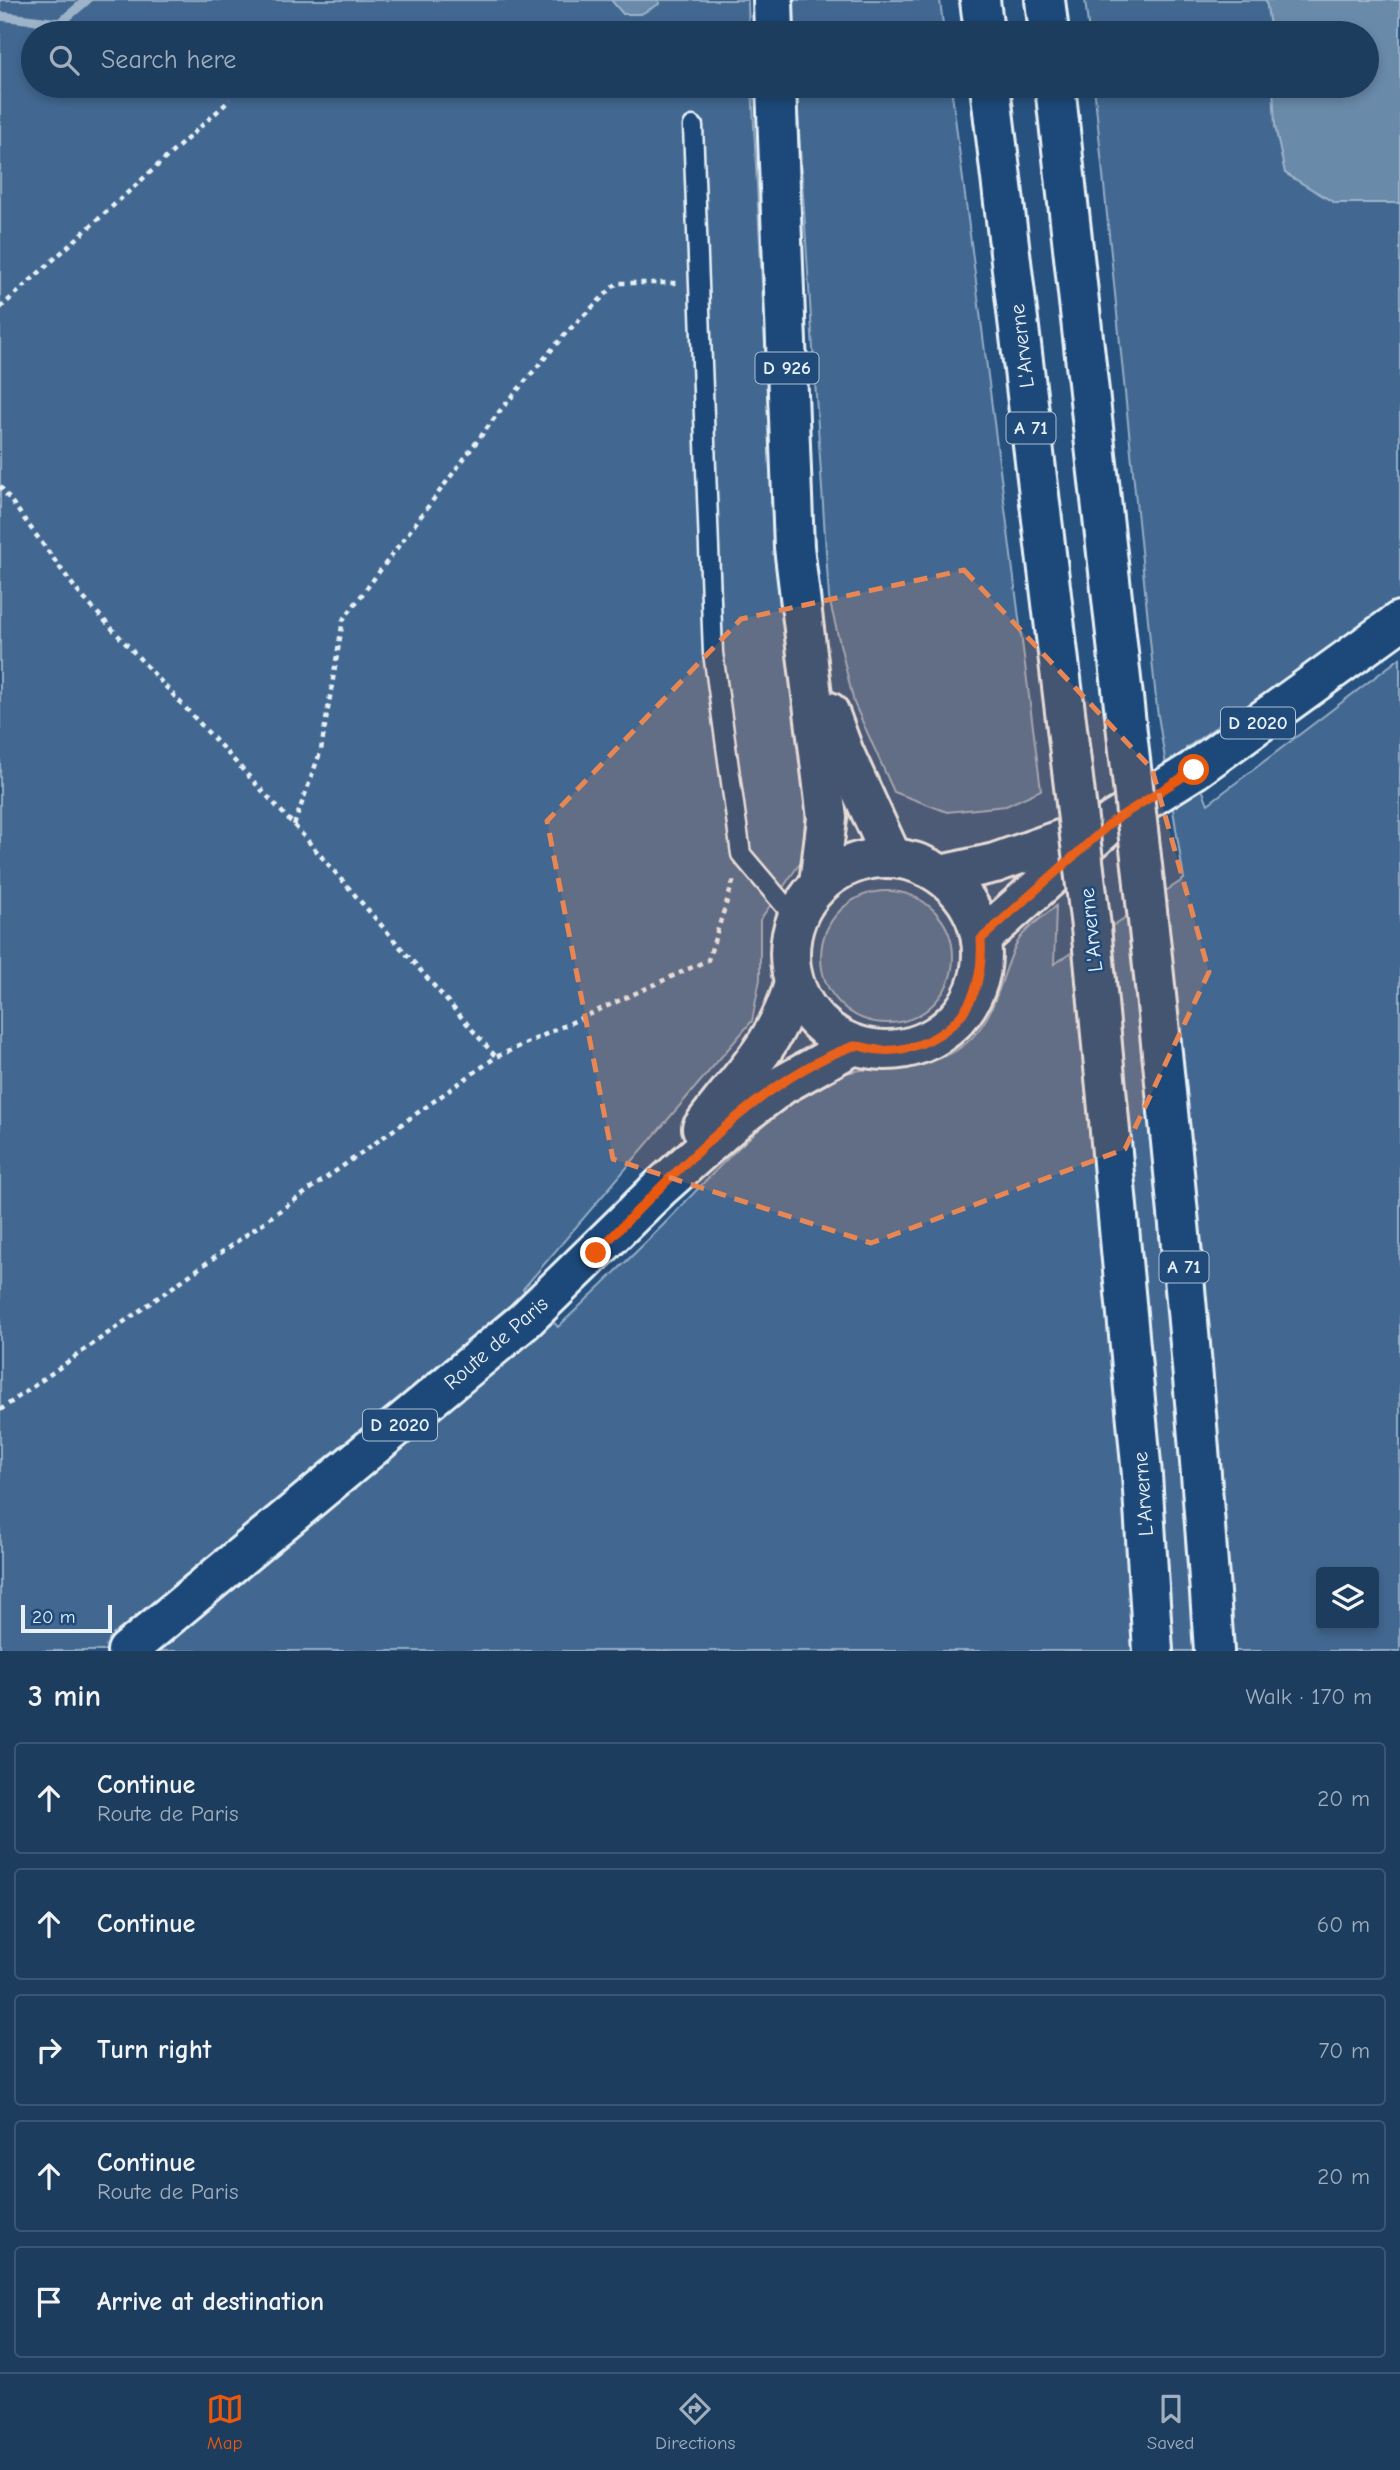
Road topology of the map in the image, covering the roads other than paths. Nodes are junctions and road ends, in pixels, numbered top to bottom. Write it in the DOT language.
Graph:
graph roads {
  1 [pos="773,0"];
  2 [pos="980,0"];
  3 [pos="1045,0"];
  4 [pos="774,21"];
  5 [pos="983,21"];
  6 [pos="1048,21"];
  7 [pos="776,98"];
  8 [pos="991,98"];
  9 [pos="1056,98"];
  10 [pos="693,126"];
  11 [pos="1400,621"];
  12 [pos="806,650"];
  13 [pos="1113,821"];
  14 [pos="892,858"];
  15 [pos="942,875"];
  16 [pos="819,884"];
  17 [pos="796,919"];
  18 [pos="981,939"];
  19 [pos="794,984"];
  20 [pos="854,1045"];
  21 [pos="661,1187"];
  22 [pos="127,1651"];
  23 [pos="1153,1651"];
  24 [pos="1214,1651"];
  1 -- 4 [label="main road"];
  2 -- 5 [label="main road"];
  3 -- 6 [label="main road"];
  7 -- 12 [label="main road, D 926"];
  8 -- 23 [label="main road, L'Arverne / A 71, bridge"];
  9 -- 24 [label="main road, A 71, bridge"];
  10 -- 17 [label="lane"];
  11 -- 13 [label="main road, D 2020"];
  12 -- 14 [label="main road, D 926"];
  12 -- 16 [label="main road, D 926"];
  13 -- 15 [label="main road, D 2020"];
  13 -- 18 [label="main road, D 2020"];
  14 -- 15 [label="main road"];
  14 -- 16 [label="main road"];
  15 -- 18 [label="main road"];
  16 -- 17 [label="main road"];
  17 -- 19 [label="main road"];
  18 -- 20 [label="main road"];
  19 -- 20 [label="main road"];
  19 -- 21 [label="main road, D 2020"];
  20 -- 21 [label="main road, D 2020"];
  21 -- 22 [label="main road, Route de Paris / D 2020"];
}
